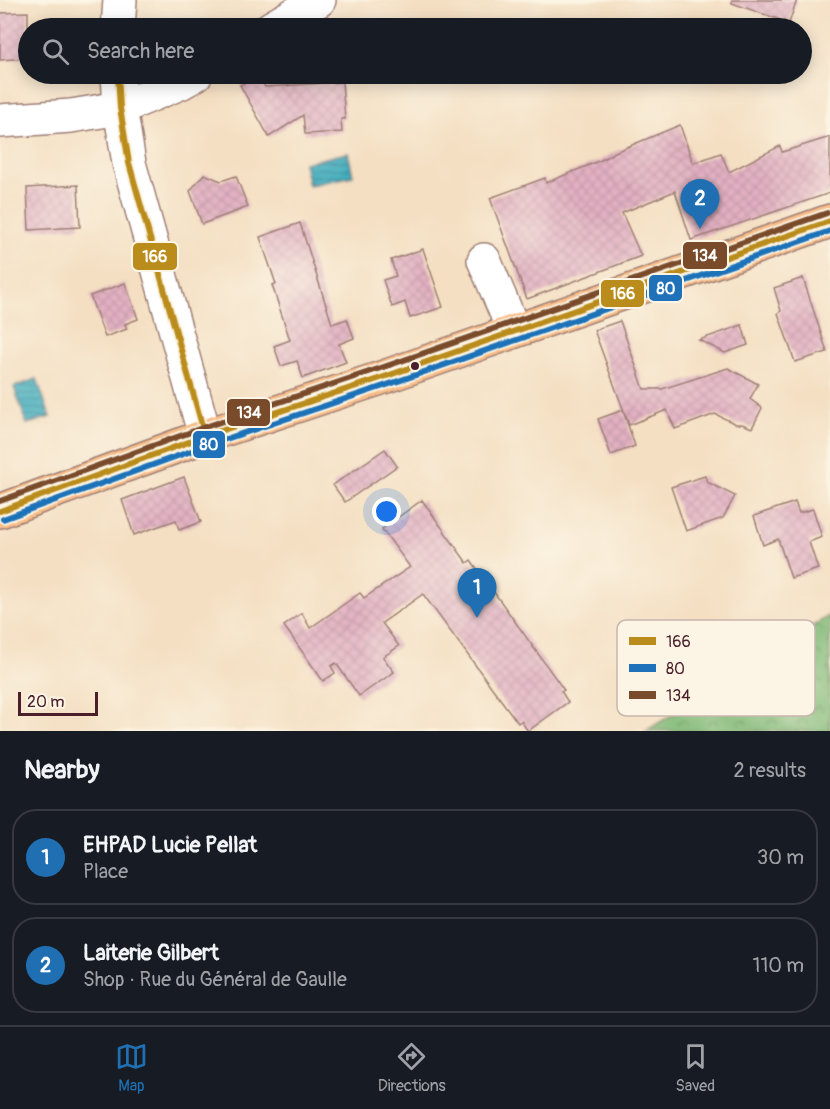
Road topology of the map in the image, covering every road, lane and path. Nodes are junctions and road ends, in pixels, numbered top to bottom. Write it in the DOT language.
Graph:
graph roads {
  1 [pos="120,0"];
  2 [pos="319,0"];
  3 [pos="119,18"];
  4 [pos="288,18"];
  5 [pos="119,84"];
  6 [pos="178,84"];
  7 [pos="120,108"];
  8 [pos="0,121"];
  9 [pos="830,221"];
  10 [pos="484,260"];
  11 [pos="514,331"];
  12 [pos="206,436"];
  13 [pos="0,511"];
  1 -- 3 [label="street"];
  2 -- 4 [label="street"];
  5 -- 7 [label="street"];
  6 -- 7 [label="street"];
  7 -- 8 [label="street"];
  7 -- 12 [label="street"];
  9 -- 11 [label="main road"];
  10 -- 11 [label="street"];
  11 -- 12 [label="main road"];
  12 -- 13 [label="main road"];
}
